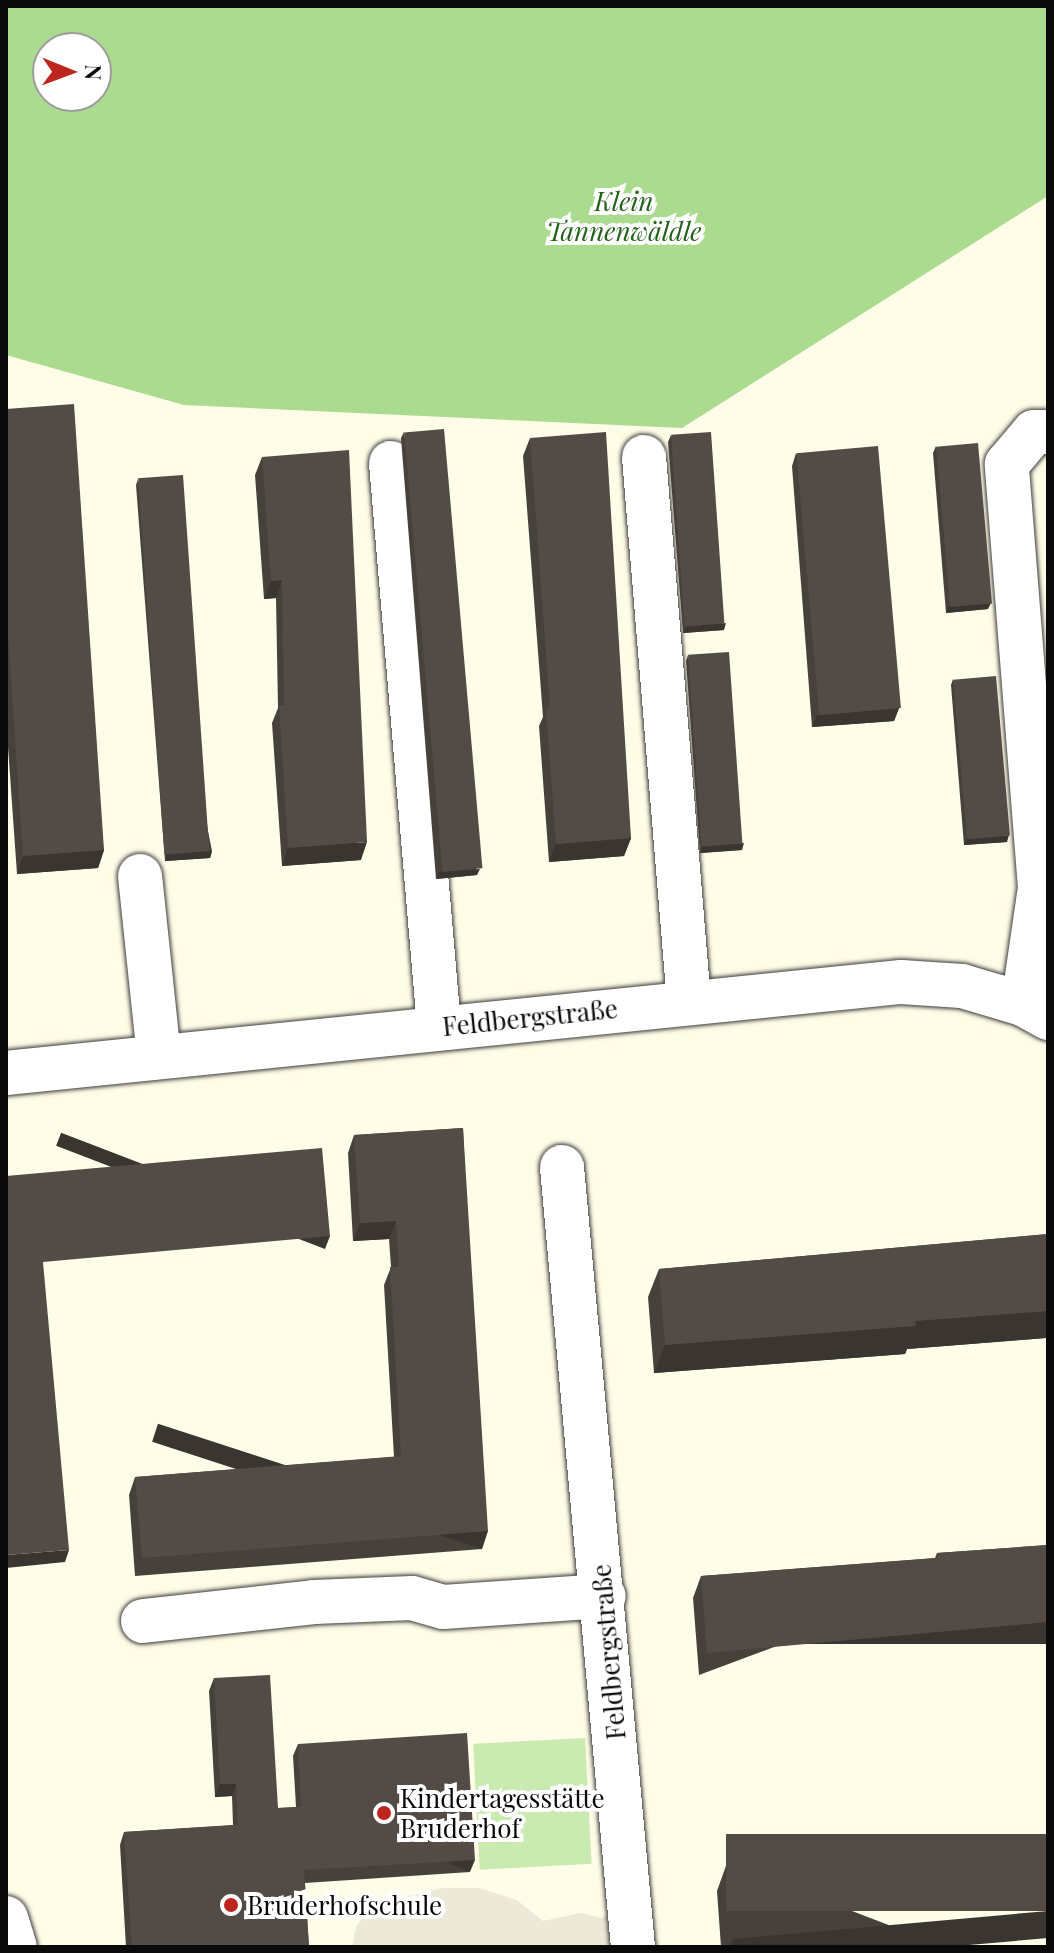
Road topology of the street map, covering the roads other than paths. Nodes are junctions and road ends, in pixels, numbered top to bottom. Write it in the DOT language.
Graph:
graph roads {
  1 [pos="1048,432"];
  2 [pos="644,457"];
  3 [pos="391,463"];
  4 [pos="140,876"];
  5 [pos="689,1002"];
  6 [pos="1035,1011"];
  7 [pos="439,1026"];
  8 [pos="159,1057"];
  9 [pos="6,1073"];
  10 [pos="562,1167"];
  11 [pos="604,1596"];
  12 [pos="143,1621"];
  13 [pos="6,1918"];
  14 [pos="15,1947"];
  15 [pos="633,1947"];
  1 -- 6 [label="street"];
  2 -- 5 [label="street"];
  3 -- 7 [label="street"];
  4 -- 8 [label="street"];
  5 -- 6 [label="street, Feldbergstraße"];
  5 -- 7 [label="street, Feldbergstraße"];
  7 -- 8 [label="street, Feldbergstraße"];
  8 -- 9 [label="street, Feldbergstraße"];
  10 -- 11 [label="street, Feldbergstraße"];
  11 -- 12 [label="street"];
  11 -- 15 [label="street, Feldbergstraße"];
  13 -- 14 [label="street"];
}
